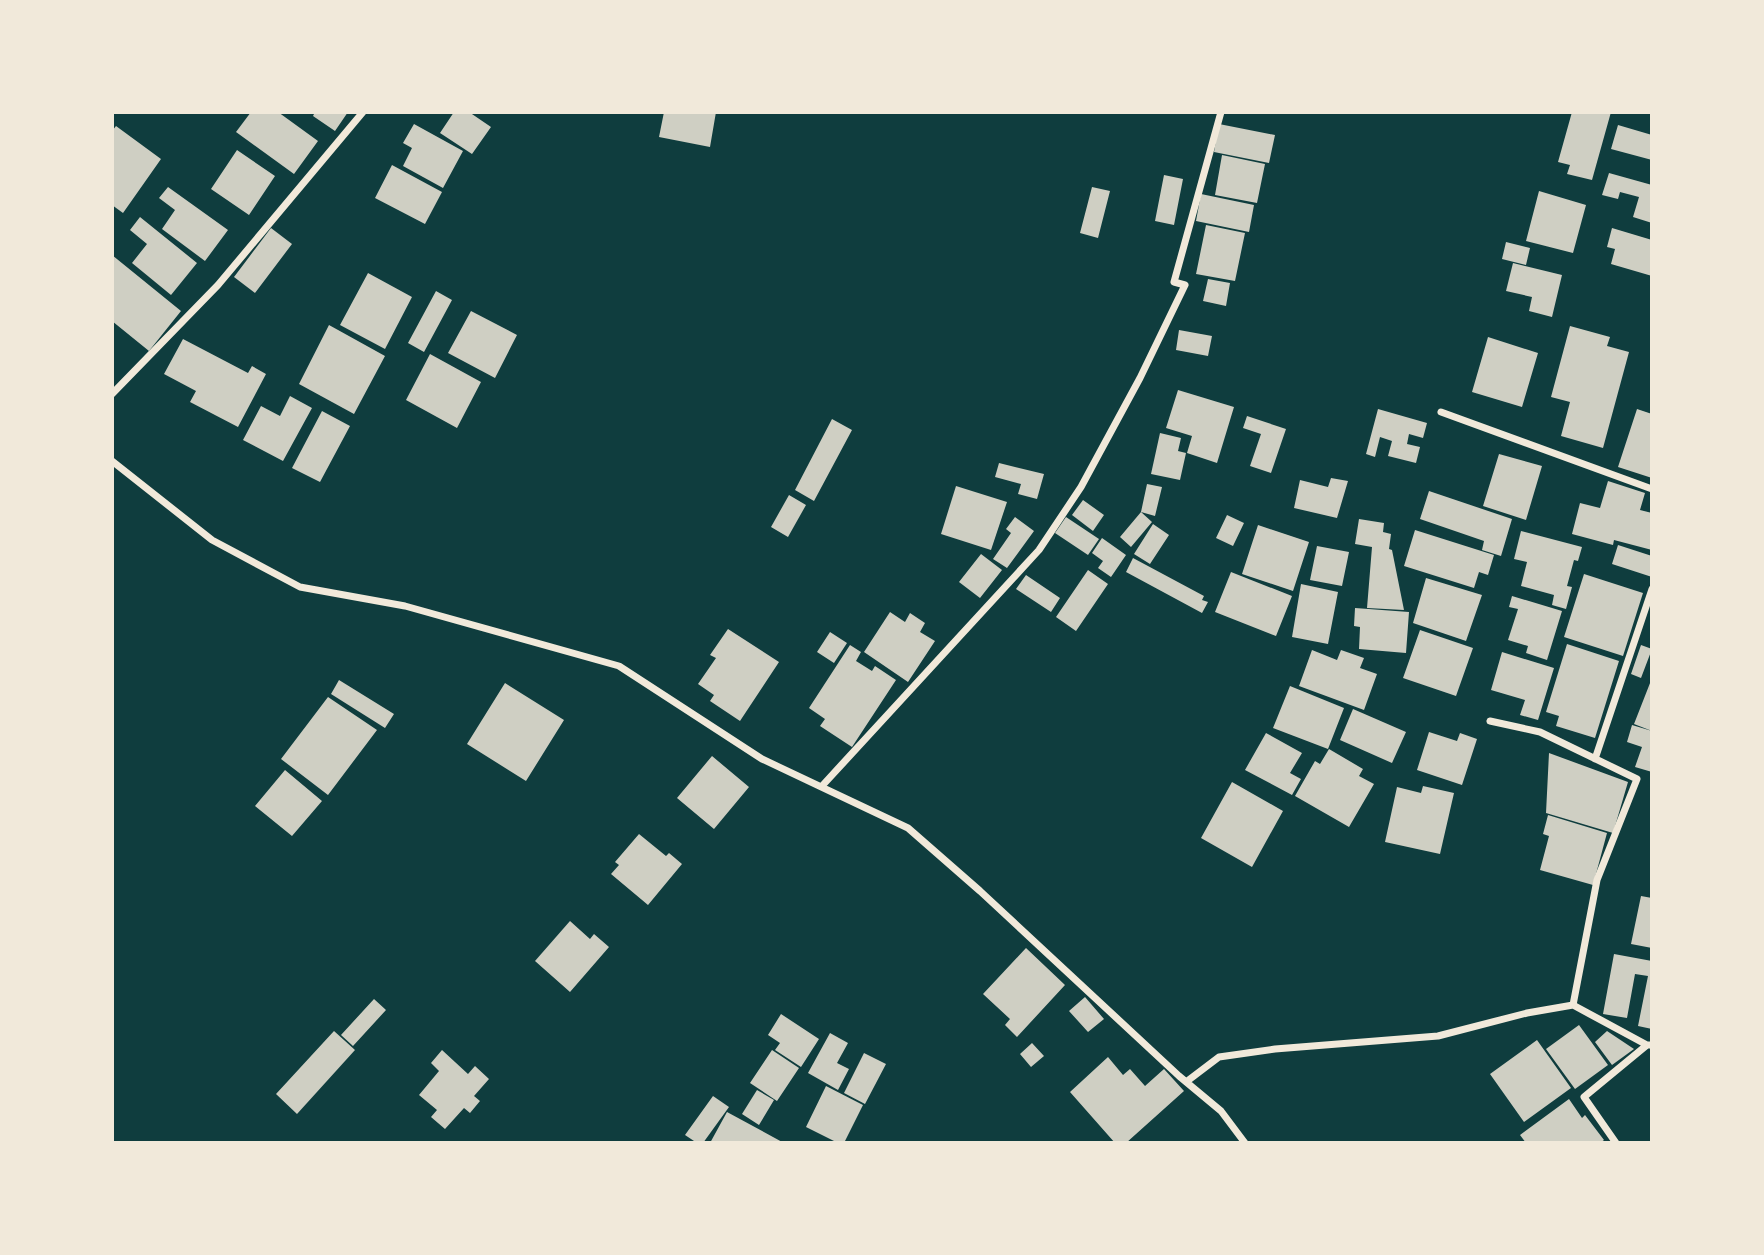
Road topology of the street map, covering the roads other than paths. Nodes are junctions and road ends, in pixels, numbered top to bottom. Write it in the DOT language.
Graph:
graph roads {
  1 [pos="363,112"];
  2 [pos="1221,112"];
  3 [pos="112,394"];
  4 [pos="1441,412"];
  5 [pos="112,461"];
  6 [pos="1652,489"];
  7 [pos="1652,589"];
  8 [pos="1490,721"];
  9 [pos="1595,759"];
  10 [pos="822,786"];
  11 [pos="1573,1005"];
  12 [pos="1649,1045"];
  13 [pos="1186,1082"];
  14 [pos="1245,1143"];
  15 [pos="1616,1143"];
  1 -- 3 [label="street"];
  2 -- 10 [label="street"];
  4 -- 6 [label="street"];
  5 -- 10 [label="street"];
  7 -- 9 [label="street"];
  8 -- 9 [label="street"];
  9 -- 11 [label="street"];
  10 -- 13 [label="street"];
  11 -- 12 [label="street"];
  11 -- 13 [label="street"];
  12 -- 15 [label="street"];
  13 -- 14 [label="street"];
}
